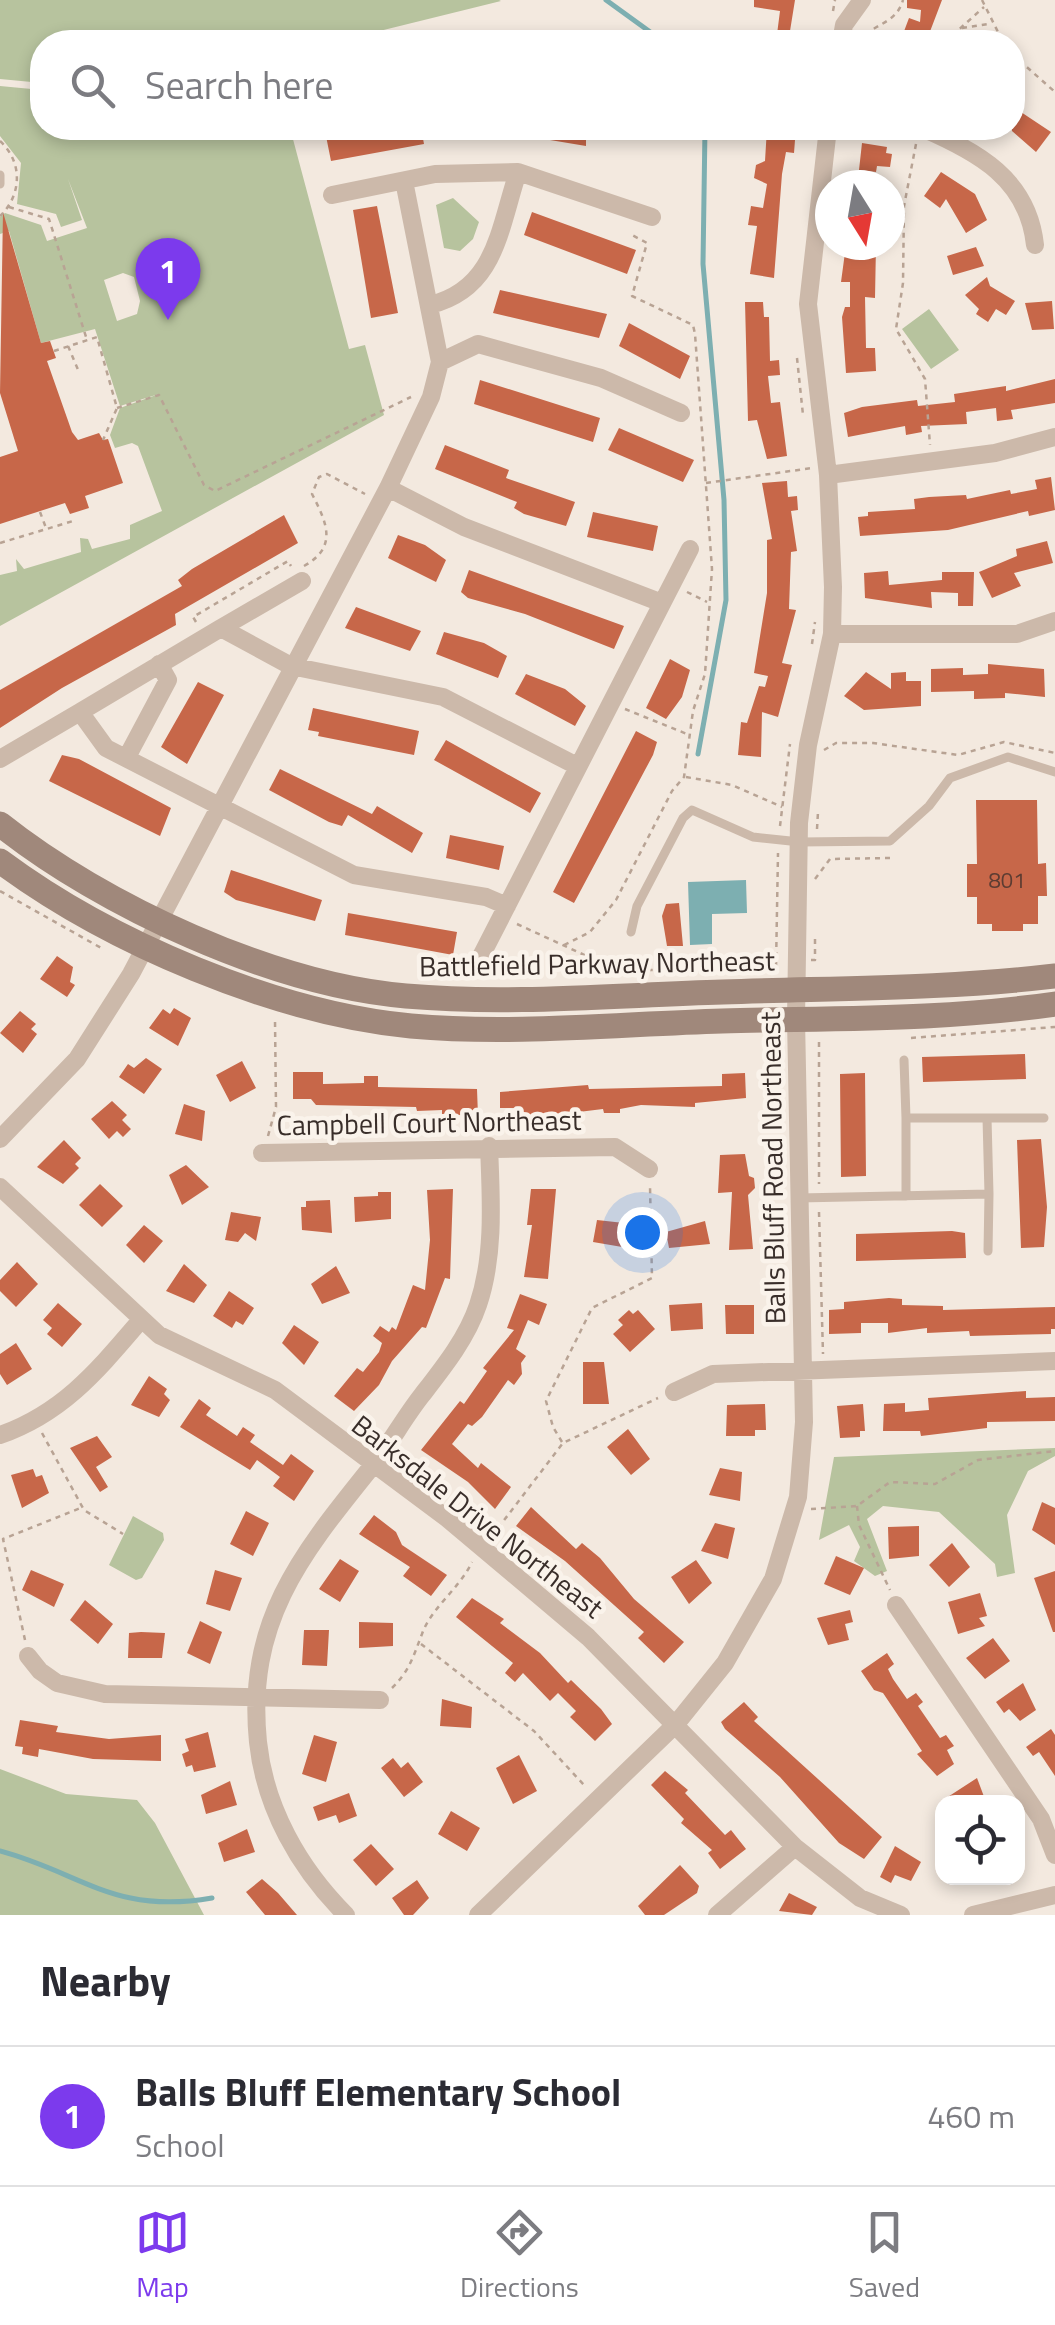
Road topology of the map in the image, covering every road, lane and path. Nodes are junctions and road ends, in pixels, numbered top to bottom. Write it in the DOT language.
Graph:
graph roads {
  1 [pos="862,0"];
  2 [pos="904,0"];
  3 [pos="982,0"];
  4 [pos="984,7"];
  5 [pos="990,24"];
  6 [pos="960,28"];
  7 [pos="843,30"];
  8 [pos="870,30"];
  9 [pos="994,30"];
  10 [pos="1025,65"];
  11 [pos="1055,92"];
  12 [pos="827,140"];
  13 [pos="918,140"];
  14 [pos="949,140"];
  15 [pos="518,172"];
  16 [pos="0,175"];
  17 [pos="404,180"];
  18 [pos="0,184"];
  19 [pos="332,195"];
  20 [pos="10,207"];
  21 [pos="652,217"];
  22 [pos="58,218"];
  23 [pos="50,220"];
  24 [pos="1035,245"];
  25 [pos="430,304"];
  26 [pos="87,340"];
  27 [pos="68,346"];
  28 [pos="796,348"];
  29 [pos="54,351"];
  30 [pos="440,362"];
  31 [pos="79,372"];
  32 [pos="431,397"];
  33 [pos="117,408"];
  34 [pos="680,413"];
  35 [pos="803,415"];
  36 [pos="1055,437"];
  37 [pos="102,440"];
  38 [pos="930,462"];
  39 [pos="819,473"];
  40 [pos="705,483"];
  41 [pos="384,495"];
  42 [pos="40,512"];
  43 [pos="73,521"];
  44 [pos="46,529"];
  45 [pos="0,543"];
  46 [pos="690,549"];
  47 [pos="298,576"];
  48 [pos="672,584"];
  49 [pos="662,603"];
  50 [pos="708,603"];
  51 [pos="815,619"];
  52 [pos="1055,620"];
  53 [pos="222,628"];
  54 [pos="832,634"];
  55 [pos="812,650"];
  56 [pos="160,664"];
  57 [pos="292,666"];
  58 [pos="610,702"];
  59 [pos="80,712"];
  60 [pos="794,730"];
  61 [pos="688,734"];
  62 [pos="127,757"];
  63 [pos="0,760"];
  64 [pos="577,766"];
  65 [pos="1055,772"];
  66 [pos="684,777"];
  67 [pos="220,806"];
  68 [pos="782,808"];
  69 [pos="0,824"];
  70 [pos="778,840"];
  71 [pos="800,842"];
  72 [pos="890,858"];
  73 [pos="0,861"];
  74 [pos="814,880"];
  75 [pos="507,906"];
  76 [pos="160,920"];
  77 [pos="631,932"];
  78 [pos="146,944"];
  79 [pos="476,966"];
  80 [pos="776,967"];
  81 [pos="1055,976"];
  82 [pos="796,990"];
  83 [pos="1055,1004"];
  84 [pos="275,1014"];
  85 [pos="796,1019"];
  86 [pos="904,1060"];
  87 [pos="906,1118"];
  88 [pos="987,1118"];
  89 [pos="1044,1118"];
  90 [pos="0,1140"];
  91 [pos="489,1146"];
  92 [pos="262,1153"];
  93 [pos="649,1169"];
  94 [pos="0,1187"];
  95 [pos="989,1194"];
  96 [pos="906,1196"];
  97 [pos="799,1198"];
  98 [pos="988,1251"];
  99 [pos="140,1321"];
  100 [pos="1055,1361"];
  101 [pos="804,1368"];
  102 [pos="674,1392"];
  103 [pos="36,1422"];
  104 [pos="0,1435"];
  105 [pos="563,1443"];
  106 [pos="1055,1451"];
  107 [pos="372,1466"];
  108 [pos="857,1506"];
  109 [pos="83,1507"];
  110 [pos="795,1507"];
  111 [pos="122,1534"];
  112 [pos="482,1549"];
  113 [pos="896,1604"];
  114 [pos="421,1644"];
  115 [pos="28,1656"];
  116 [pos="256,1699"];
  117 [pos="380,1700"];
  118 [pos="676,1724"];
  119 [pos="584,1785"];
  120 [pos="795,1846"];
  121 [pos="1055,1855"];
  122 [pos="1055,1895"];
  123 [pos="346,1915"];
  124 [pos="478,1915"];
  125 [pos="717,1915"];
  126 [pos="901,1915"];
  127 [pos="973,1915"];
  1 -- 7 [label="street"];
  2 -- 8 [label="path"];
  3 -- 4 [label="path"];
  4 -- 5 [label="path"];
  4 -- 6 [label="path"];
  5 -- 6 [label="path"];
  5 -- 9 [label="path"];
  10 -- 11 [label="path"];
  12 -- 39 [label="street, Balls Bluff Road Northeast"];
  13 -- 38 [label="path"];
  14 -- 24 [label="street"];
  15 -- 17 [label="street"];
  15 -- 21 [label="street"];
  15 -- 25 [label="street"];
  16 -- 18 [label="lane"];
  17 -- 19 [label="street"];
  17 -- 25 [label="street"];
  20 -- 23 [label="path"];
  22 -- 23 [label="path"];
  23 -- 26 [label="path"];
  25 -- 30 [label="street"];
  26 -- 27 [label="path"];
  26 -- 33 [label="path"];
  27 -- 29 [label="path"];
  27 -- 31 [label="path"];
  28 -- 35 [label="path"];
  30 -- 32 [label="street"];
  30 -- 34 [label="street"];
  32 -- 33 [label="path"];
  32 -- 41 [label="street"];
  33 -- 37 [label="path"];
  36 -- 38 [label="street"];
  38 -- 39 [label="street"];
  39 -- 40 [label="path"];
  39 -- 54 [label="street, Balls Bluff Road Northeast"];
  41 -- 47 [label="path"];
  41 -- 49 [label="street"];
  41 -- 57 [label="street"];
  42 -- 44 [label="path"];
  43 -- 44 [label="path"];
  44 -- 45 [label="path"];
  46 -- 48 [label="street"];
  47 -- 53 [label="street"];
  48 -- 49 [label="street"];
  48 -- 50 [label="path"];
  49 -- 58 [label="street"];
  51 -- 55 [label="path"];
  52 -- 54 [label="street"];
  53 -- 56 [label="street"];
  53 -- 57 [label="street"];
  54 -- 71 [label="street, Balls Bluff Road Northeast"];
  56 -- 59 [label="street"];
  56 -- 62 [label="street"];
  57 -- 64 [label="street"];
  57 -- 67 [label="street"];
  58 -- 61 [label="path"];
  58 -- 64 [label="street"];
  59 -- 62 [label="street"];
  59 -- 63 [label="street"];
  60 -- 68 [label="path"];
  62 -- 67 [label="street"];
  64 -- 75 [label="street"];
  65 -- 71 [label="lane"];
  66 -- 68 [label="path"];
  67 -- 75 [label="street"];
  67 -- 76 [label="street"];
  68 -- 70 [label="path"];
  69 -- 76 [label="main road, Battlefield Parkway Northeast"];
  70 -- 71 [label="lane"];
  70 -- 77 [label="lane"];
  70 -- 80 [label="path"];
  71 -- 82 [label="street, Balls Bluff Road Northeast"];
  72 -- 74 [label="path"];
  73 -- 78 [label="main road"];
  75 -- 79 [label="street"];
  76 -- 78 [label="street"];
  76 -- 82 [label="main road, Battlefield Parkway Northeast"];
  78 -- 85 [label="main road"];
  78 -- 90 [label="street"];
  81 -- 82 [label="main road, Battlefield Parkway Northeast"];
  82 -- 85 [label="street, Balls Bluff Road Northeast"];
  83 -- 85 [label="main road"];
  84 -- 92 [label="path"];
  85 -- 97 [label="street, Balls Bluff Road Northeast"];
  86 -- 87 [label="lane"];
  87 -- 88 [label="lane"];
  87 -- 96 [label="lane"];
  88 -- 89 [label="lane"];
  88 -- 95 [label="lane"];
  91 -- 92 [label="street, Campbell Court Northeast"];
  91 -- 93 [label="street, Campbell Court Northeast"];
  91 -- 107 [label="street"];
  93 -- 105 [label="path"];
  94 -- 99 [label="street, Barksdale Drive Northeast"];
  95 -- 96 [label="lane"];
  95 -- 98 [label="lane"];
  96 -- 97 [label="lane"];
  97 -- 101 [label="street, Balls Bluff Road Northeast"];
  99 -- 103 [label="street"];
  99 -- 107 [label="street, Barksdale Drive Northeast"];
  100 -- 101 [label="street"];
  101 -- 102 [label="street"];
  101 -- 110 [label="street, Balls Bluff Road Northeast"];
  102 -- 105 [label="path"];
  103 -- 104 [label="street"];
  103 -- 109 [label="path"];
  105 -- 112 [label="path"];
  106 -- 108 [label="path"];
  107 -- 112 [label="street, Barksdale Drive Northeast"];
  107 -- 116 [label="street"];
  108 -- 110 [label="path"];
  108 -- 113 [label="path"];
  109 -- 111 [label="path"];
  109 -- 115 [label="path"];
  110 -- 118 [label="street, Balls Bluff Road Northeast"];
  112 -- 114 [label="path"];
  112 -- 118 [label="street, Barksdale Drive Northeast"];
  113 -- 121 [label="street"];
  114 -- 117 [label="path"];
  114 -- 119 [label="path"];
  115 -- 116 [label="street"];
  116 -- 117 [label="street"];
  116 -- 123 [label="street"];
  118 -- 120 [label="street, Barksdale Drive Northeast"];
  118 -- 124 [label="street, Balls Bluff Road Northeast"];
  120 -- 125 [label="street"];
  120 -- 126 [label="street, Barksdale Drive Northeast"];
  122 -- 127 [label="street"];
}
